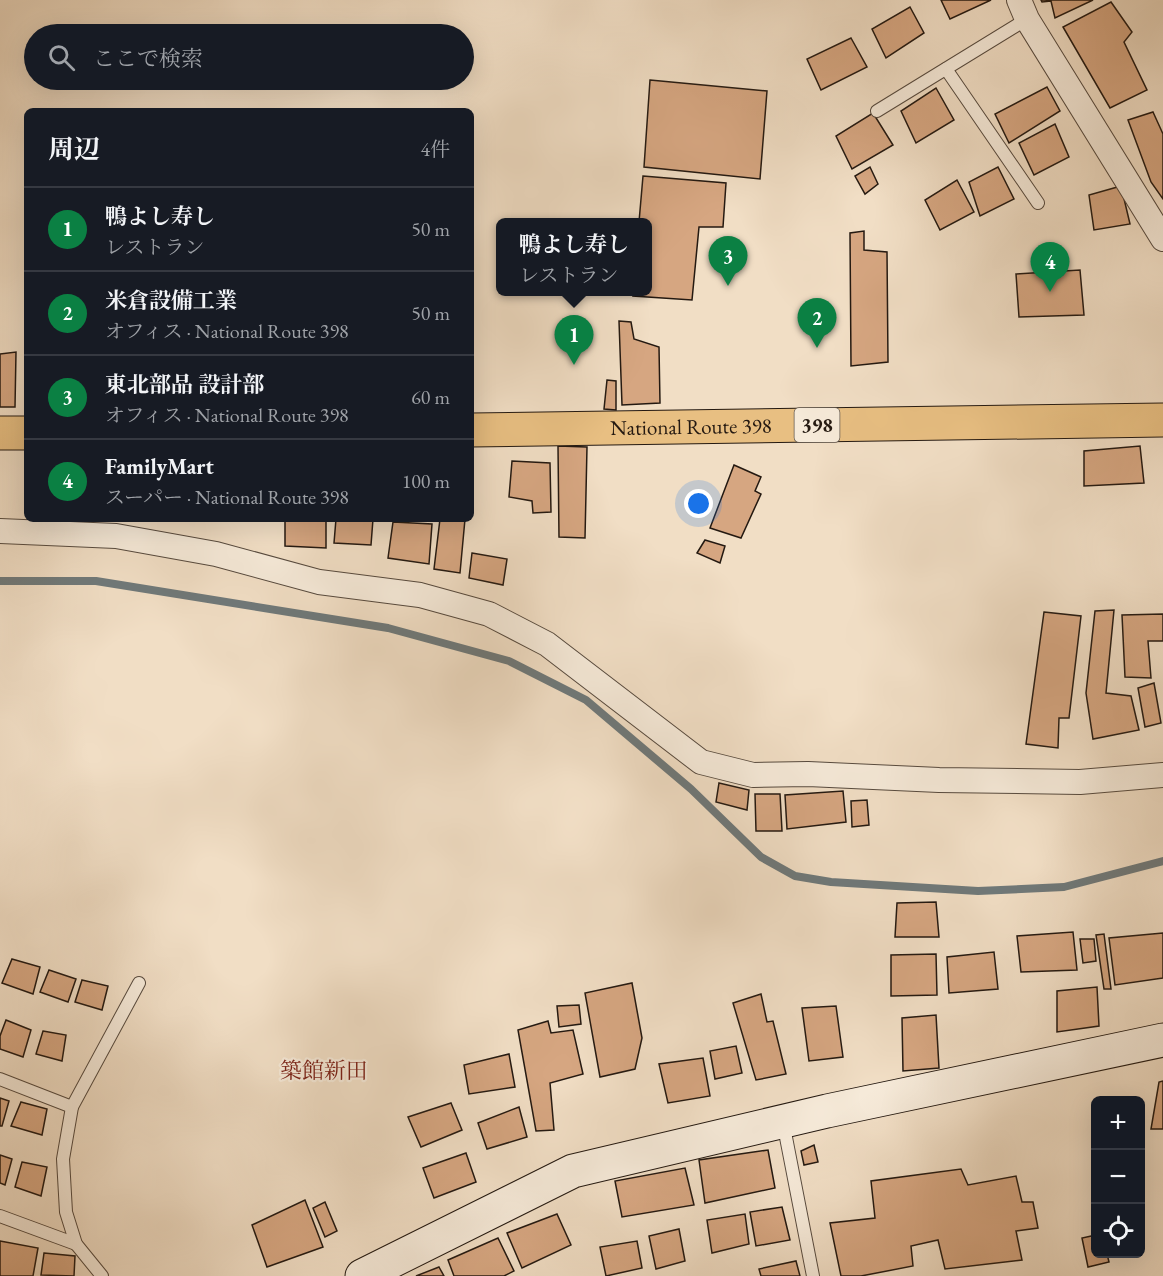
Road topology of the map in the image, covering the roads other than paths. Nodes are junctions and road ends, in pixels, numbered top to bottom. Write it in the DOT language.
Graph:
graph roads {
  1 [pos="1023,9"];
  2 [pos="946,69"];
  3 [pos="877,111"];
  4 [pos="1038,203"];
  5 [pos="1163,239"];
  6 [pos="1163,420"];
  7 [pos="474,430"];
  8 [pos="0,433"];
  9 [pos="24,433"];
  10 [pos="0,531"];
  11 [pos="1163,775"];
  12 [pos="139,982"];
  13 [pos="1163,1040"];
  14 [pos="0,1079"];
  15 [pos="72,1107"];
  16 [pos="783,1122"];
  17 [pos="0,1216"];
  18 [pos="76,1244"];
  19 [pos="102,1276"];
  20 [pos="362,1276"];
  21 [pos="813,1276"];
  1 -- 2 [label="lane"];
  1 -- 5 [label="street"];
  2 -- 3 [label="lane"];
  2 -- 4 [label="lane"];
  6 -- 7 [label="highway, National Route 398 / 398"];
  8 -- 9 [label="highway"];
  10 -- 11 [label="street"];
  12 -- 15 [label="lane"];
  13 -- 16 [label="street"];
  14 -- 15 [label="lane"];
  15 -- 18 [label="lane"];
  16 -- 20 [label="street"];
  16 -- 21 [label="lane"];
  17 -- 18 [label="lane"];
  18 -- 19 [label="lane"];
}
